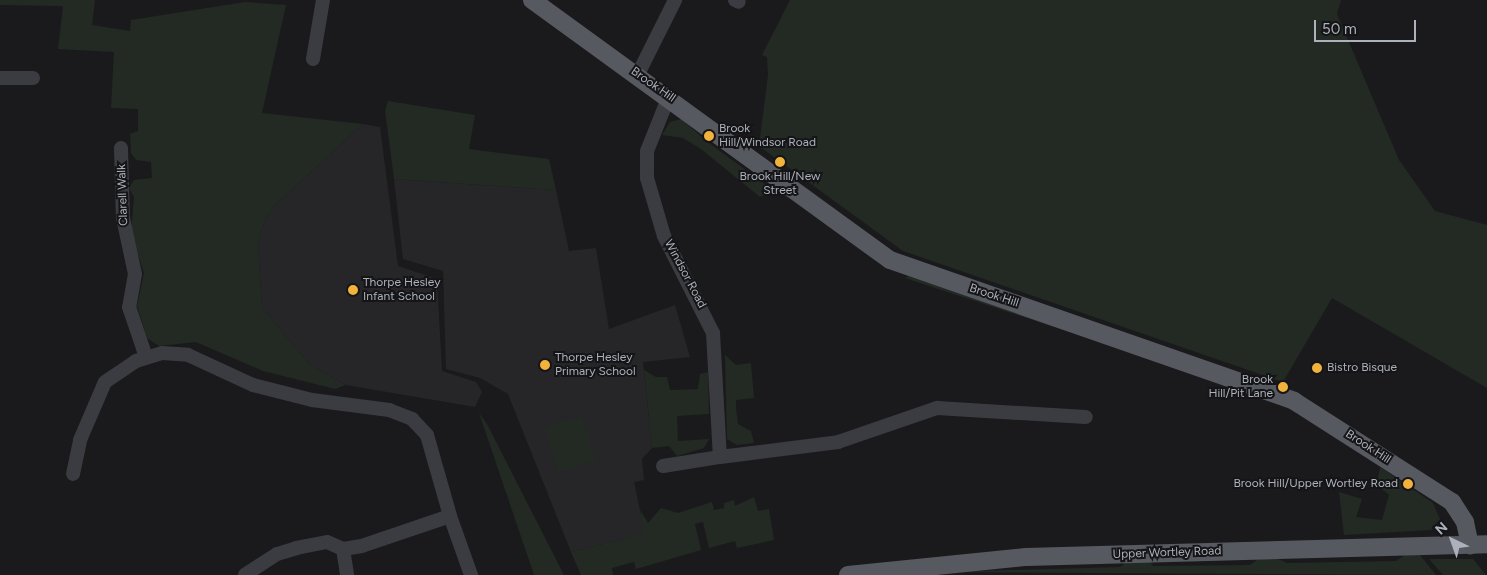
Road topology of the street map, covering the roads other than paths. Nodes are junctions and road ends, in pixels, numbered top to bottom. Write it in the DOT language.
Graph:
graph roads {
  1 [pos="323,0"];
  2 [pos="532,0"];
  3 [pos="675,0"];
  4 [pos="313,59"];
  5 [pos="638,74"];
  6 [pos="0,78"];
  7 [pos="34,78"];
  8 [pos="669,96"];
  9 [pos="122,148"];
  10 [pos="146,357"];
  11 [pos="1086,417"];
  12 [pos="720,457"];
  13 [pos="663,466"];
  14 [pos="72,474"];
  15 [pos="450,516"];
  16 [pos="1478,545"];
  17 [pos="343,549"];
  18 [pos="245,575"];
  19 [pos="347,575"];
  20 [pos="471,575"];
  21 [pos="848,575"];
  1 -- 4 [label="street"];
  2 -- 5 [label="main road, Brook Hill"];
  3 -- 5 [label="street"];
  5 -- 8 [label="main road, Brook Hill"];
  6 -- 7 [label="street"];
  8 -- 12 [label="street, Windsor Road"];
  8 -- 16 [label="main road, Brook Hill"];
  9 -- 10 [label="street, Clarell Walk"];
  10 -- 14 [label="street"];
  10 -- 15 [label="street"];
  11 -- 12 [label="street"];
  12 -- 13 [label="street"];
  15 -- 17 [label="street"];
  15 -- 20 [label="street"];
  16 -- 21 [label="main road, Upper Wortley Road"];
  17 -- 18 [label="street"];
  17 -- 19 [label="street"];
}
